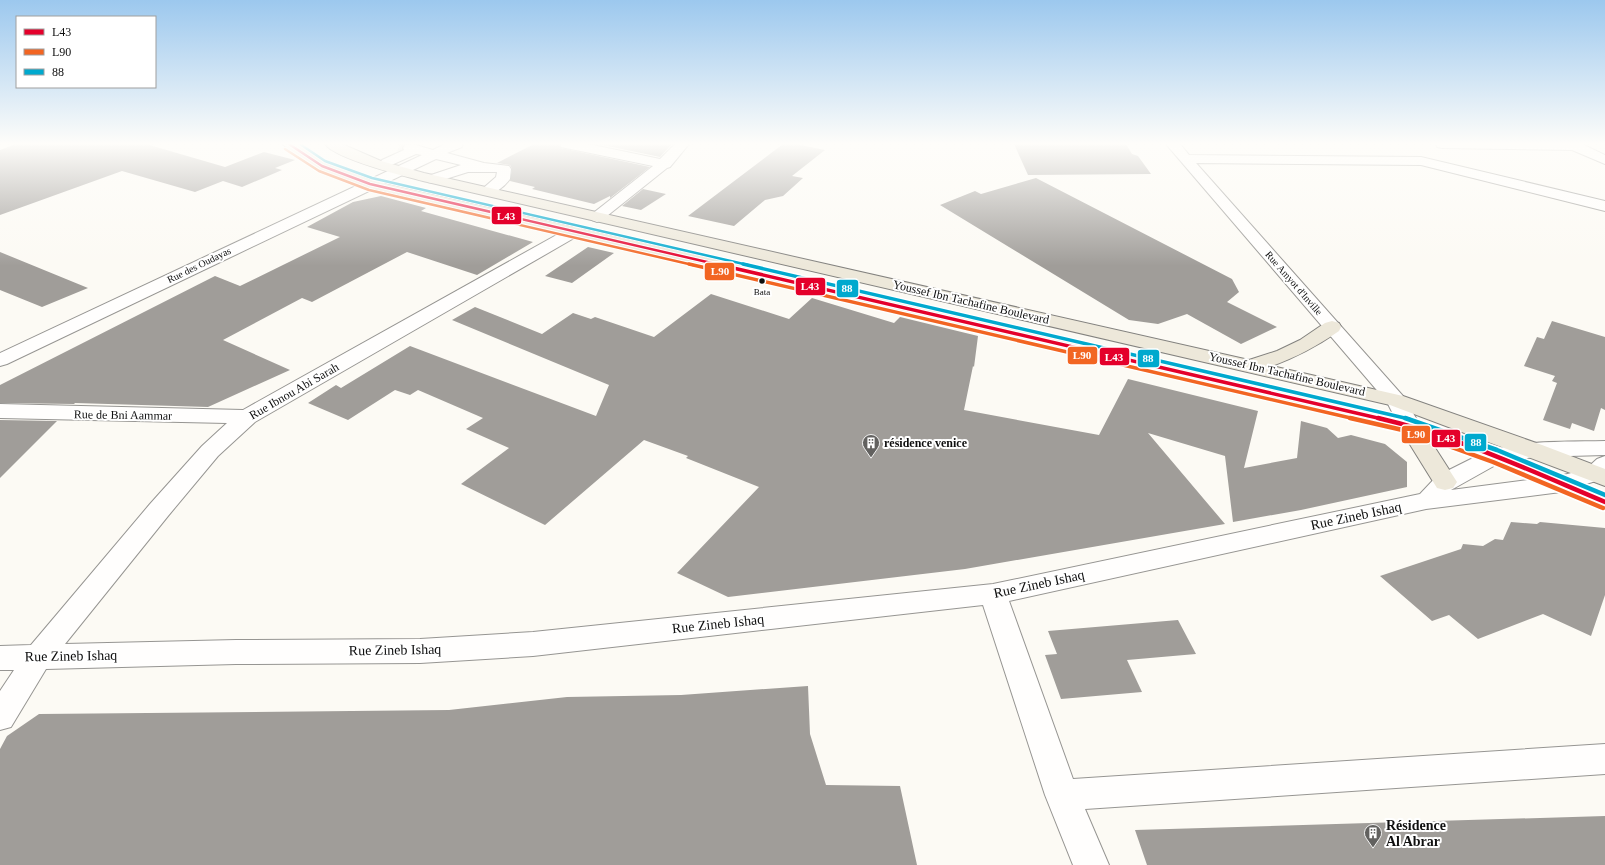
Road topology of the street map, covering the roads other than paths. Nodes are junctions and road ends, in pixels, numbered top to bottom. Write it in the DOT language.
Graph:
graph roads {
  1 [pos="370,184"];
  2 [pos="372,184"];
  3 [pos="459,184"];
  4 [pos="495,184"];
  5 [pos="642,184"];
  6 [pos="1207,184"];
  7 [pos="1532,184"];
  8 [pos="487,190"];
  9 [pos="1605,206"];
  10 [pos="597,217"];
  11 [pos="575,231"];
  12 [pos="1332,327"];
  13 [pos="0,360"];
  14 [pos="1250,366"];
  15 [pos="1396,400"];
  16 [pos="0,411"];
  17 [pos="247,417"];
  18 [pos="1409,425"];
  19 [pos="1605,448"];
  20 [pos="1534,450"];
  21 [pos="1495,456"];
  22 [pos="1601,472"];
  23 [pos="1445,482"];
  24 [pos="1561,484"];
  25 [pos="1426,501"];
  26 [pos="1605,502"];
  27 [pos="993,594"];
  28 [pos="38,657"];
  29 [pos="0,658"];
  30 [pos="0,717"];
  31 [pos="1605,759"];
  32 [pos="1062,795"];
  33 [pos="1091,865"];
  1 -- 13 [label="street, Rue des Oudayas"];
  2 -- 11 [label="main road, Youssef Ibn Tachafine Boulevard"];
  3 -- 8 [label="main road, Youssef Ibn Tachafine Boulevard"];
  4 -- 8 [label="street"];
  5 -- 10 [label="street"];
  6 -- 12 [label="street, Rue Amyot d'Inville"];
  7 -- 9 [label="street"];
  8 -- 10 [label="main road, Youssef Ibn Tachafine Boulevard"];
  10 -- 14 [label="main road, Youssef Ibn Tachafine Boulevard"];
  11 -- 17 [label="street, Rue Ibnou Abi Sarah"];
  11 -- 18 [label="main road, Youssef Ibn Tachafine Boulevard"];
  12 -- 14 [label="main road"];
  12 -- 15 [label="street, Rue Amyot d'Inville"];
  14 -- 15 [label="main road, Youssef Ibn Tachafine Boulevard"];
  15 -- 18 [label="street, Rue Amyot d'Inville"];
  15 -- 20 [label="main road, Youssef Ibn Tachafine Boulevard"];
  16 -- 17 [label="street, Rue de Bni Aammar"];
  17 -- 28 [label="street, Rue Ibnou Abi Sarah"];
  18 -- 21 [label="main road, Youssef Ibn Tachafine Boulevard"];
  18 -- 23 [label="main road"];
  19 -- 20 [label="street"];
  20 -- 21 [label="street"];
  20 -- 22 [label="main road, Youssef Ibn Tachafine Boulevard"];
  21 -- 23 [label="street"];
  21 -- 24 [label="main road, Youssef Ibn Tachafine Boulevard"];
  22 -- 24 [label="street, Rue Zineb Ishaq"];
  23 -- 25 [label="street"];
  24 -- 25 [label="street, Rue Zineb Ishaq"];
  24 -- 26 [label="main road, Youssef Ibn Tachafine Boulevard"];
  25 -- 27 [label="street, Rue Zineb Ishaq"];
  27 -- 28 [label="street, Rue Zineb Ishaq"];
  27 -- 32 [label="street"];
  28 -- 29 [label="street, Rue Zineb Ishaq"];
  28 -- 30 [label="street, Rue Ibnou Abi Sarah"];
  31 -- 32 [label="street"];
  32 -- 33 [label="street"];
}
